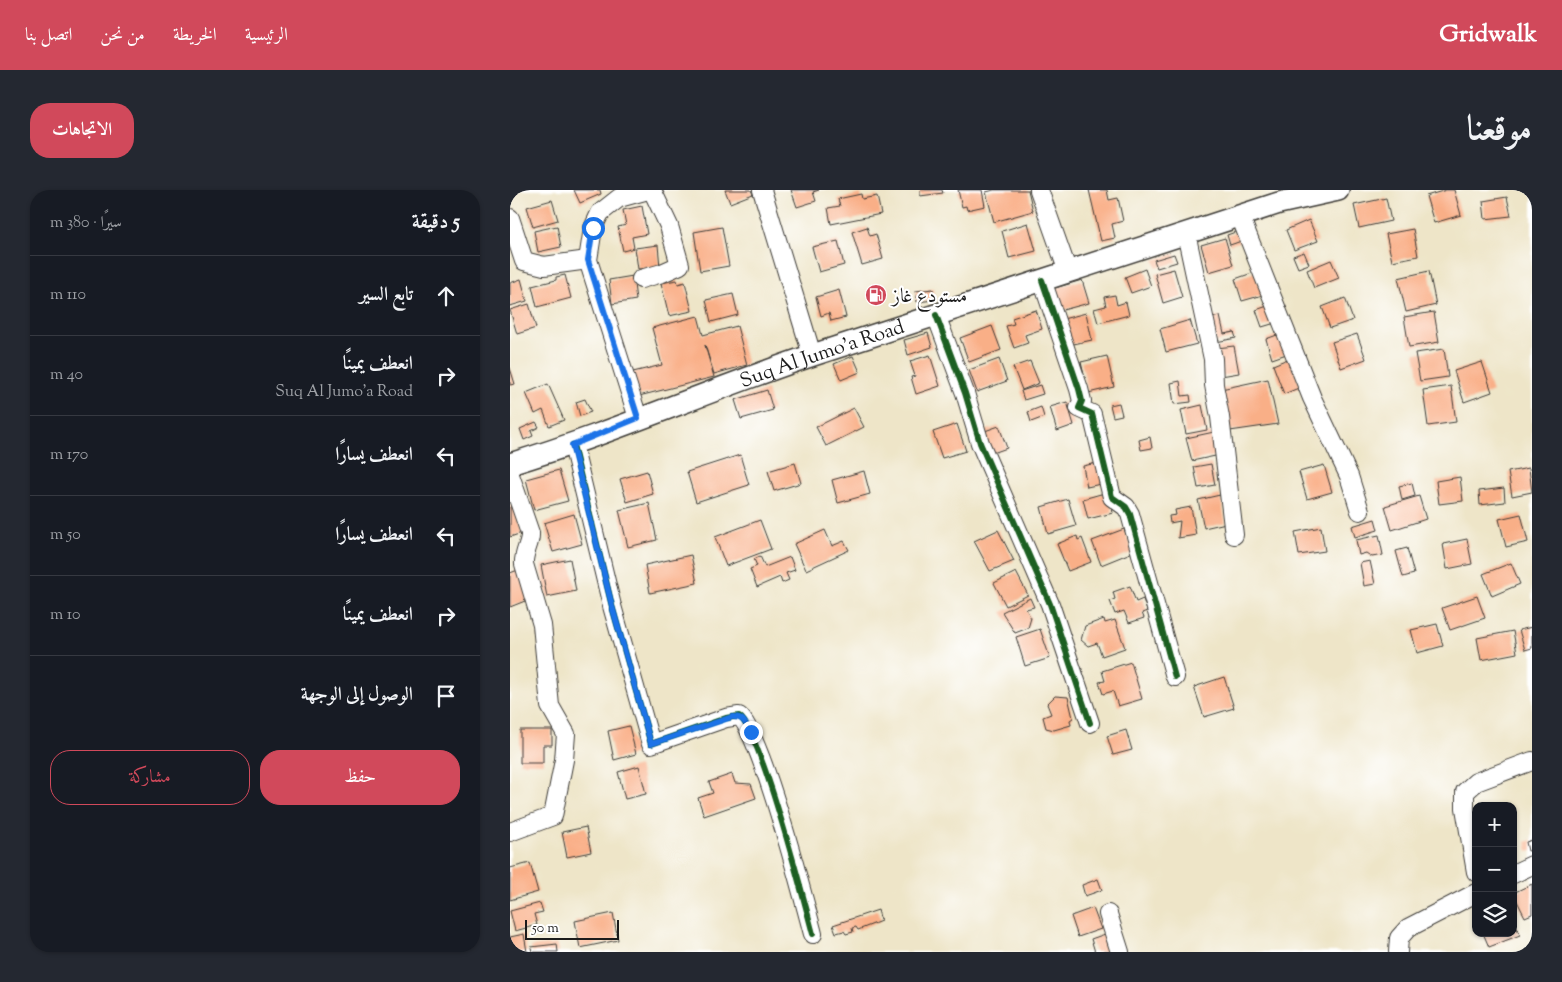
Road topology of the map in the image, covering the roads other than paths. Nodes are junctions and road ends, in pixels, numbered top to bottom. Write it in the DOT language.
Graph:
graph roads {
  1 [pos="650,190"];
  2 [pos="762,190"];
  3 [pos="1038,190"];
  4 [pos="1338,190"];
  5 [pos="1276,196"];
  6 [pos="1240,216"];
  7 [pos="510,218"];
  8 [pos="1186,234"];
  9 [pos="588,260"];
  10 [pos="1068,272"];
  11 [pos="641,279"];
  12 [pos="1042,280"];
  13 [pos="936,315"];
  14 [pos="812,355"];
  15 [pos="638,418"];
  16 [pos="572,445"];
  17 [pos="510,464"];
  18 [pos="510,475"];
  19 [pos="1360,511"];
  20 [pos="1234,535"];
  21 [pos="1175,677"];
  22 [pos="1090,723"];
  23 [pos="1532,761"];
  24 [pos="510,832"];
  25 [pos="1472,851"];
  26 [pos="1532,865"];
  27 [pos="1517,872"];
  28 [pos="1472,895"];
  29 [pos="1108,914"];
  30 [pos="814,934"];
  31 [pos="1120,952"];
  32 [pos="1398,952"];
  1 -- 9 [label="street"];
  1 -- 11 [label="street"];
  2 -- 14 [label="street"];
  3 -- 10 [label="street"];
  4 -- 5 [label="main road, Suq Al Jumo’a Road"];
  5 -- 6 [label="main road, Suq Al Jumo’a Road"];
  6 -- 8 [label="main road, Suq Al Jumo’a Road"];
  6 -- 19 [label="street"];
  7 -- 9 [label="street"];
  8 -- 10 [label="main road, Suq Al Jumo’a Road"];
  8 -- 20 [label="street"];
  9 -- 15 [label="street"];
  10 -- 12 [label="main road, Suq Al Jumo’a Road"];
  12 -- 13 [label="main road, Suq Al Jumo’a Road"];
  12 -- 21 [label="street"];
  13 -- 14 [label="main road, Suq Al Jumo’a Road"];
  13 -- 22 [label="street"];
  14 -- 15 [label="main road, Suq Al Jumo’a Road"];
  15 -- 16 [label="main road, Suq Al Jumo’a Road"];
  16 -- 17 [label="main road, Suq Al Jumo’a Road"];
  16 -- 30 [label="street"];
  18 -- 24 [label="street"];
  23 -- 25 [label="street"];
  26 -- 27 [label="street"];
  28 -- 32 [label="street"];
  29 -- 31 [label="street"];
}
